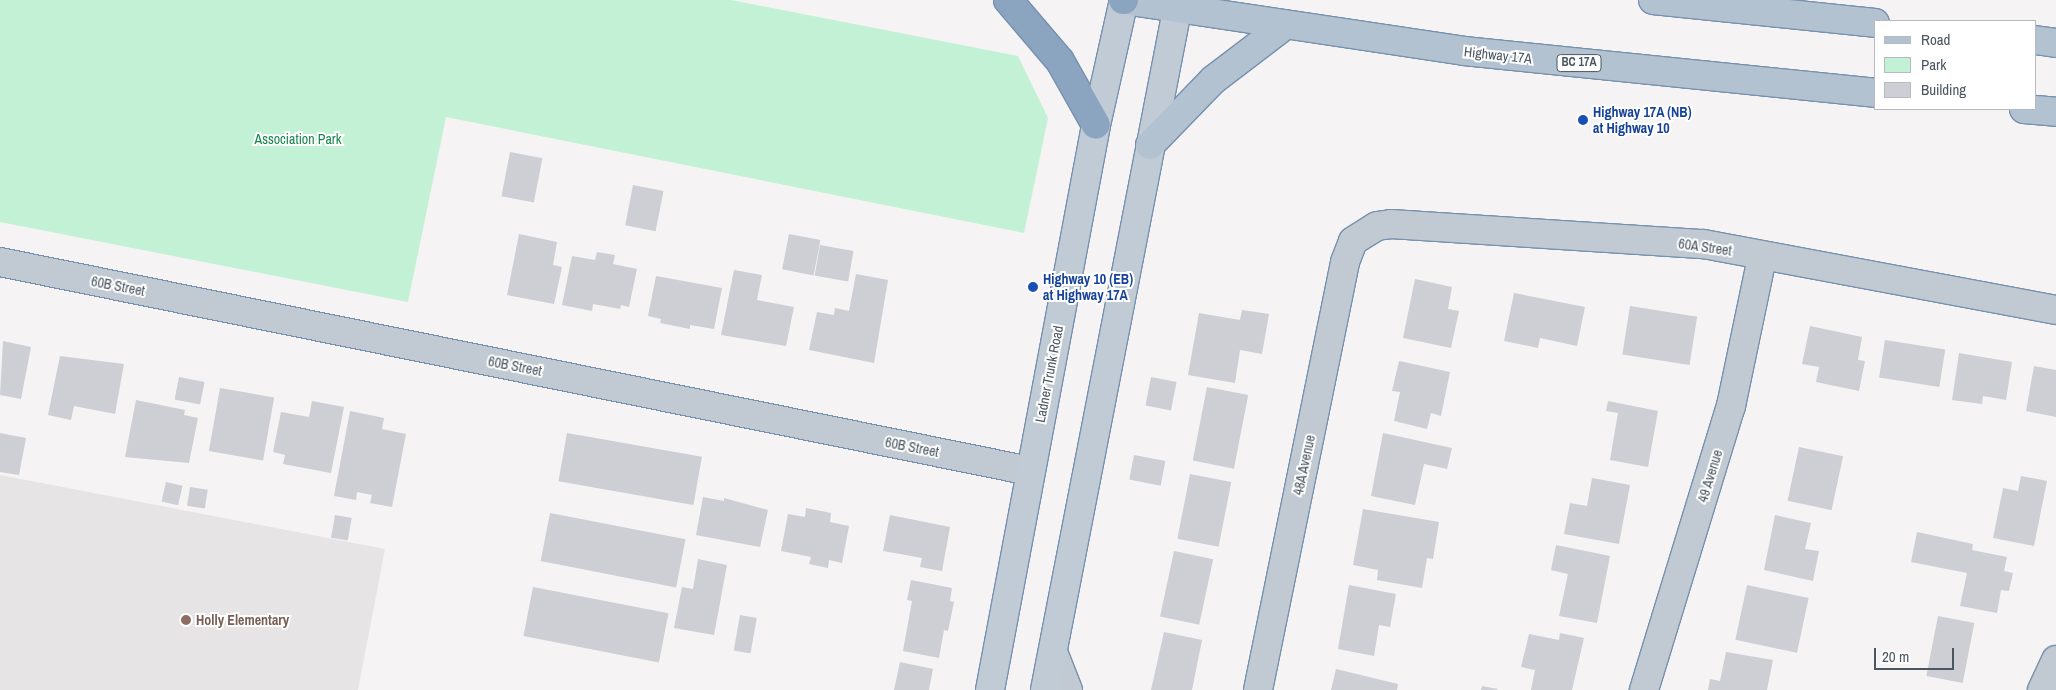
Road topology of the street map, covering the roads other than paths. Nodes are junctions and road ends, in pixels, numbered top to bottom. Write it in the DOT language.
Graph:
graph roads {
  1 [pos="1008,0"];
  2 [pos="1124,0"];
  3 [pos="1653,0"];
  4 [pos="1178,4"];
  5 [pos="1874,23"];
  6 [pos="1284,26"];
  7 [pos="2036,40"];
  8 [pos="2056,43"];
  9 [pos="1874,94"];
  10 [pos="2035,110"];
  11 [pos="2056,112"];
  12 [pos="1096,124"];
  13 [pos="1150,145"];
  14 [pos="1353,241"];
  15 [pos="1762,258"];
  16 [pos="0,262"];
  17 [pos="2056,310"];
  18 [pos="1030,471"];
  19 [pos="1053,652"];
  20 [pos="2056,660"];
  21 [pos="990,690"];
  22 [pos="1045,690"];
  23 [pos="1068,690"];
  24 [pos="1258,690"];
  25 [pos="1644,690"];
  26 [pos="2042,690"];
  1 -- 12 [label="highway"];
  2 -- 4 [label="main road, Highway 17A / BC 17A"];
  2 -- 12 [label="main road, Ladner Trunk Road"];
  3 -- 5 [label="main road"];
  4 -- 6 [label="main road, Highway 17A / BC 17A"];
  4 -- 13 [label="main road"];
  6 -- 9 [label="main road, Highway 17A / BC 17A"];
  6 -- 13 [label="main road"];
  7 -- 8 [label="main road"];
  10 -- 11 [label="main road"];
  12 -- 18 [label="main road, Ladner Trunk Road"];
  13 -- 19 [label="main road"];
  14 -- 15 [label="street, 60A Street"];
  14 -- 24 [label="street, 48A Avenue"];
  15 -- 17 [label="street, 60A Street"];
  15 -- 25 [label="street, 49 Avenue"];
  16 -- 18 [label="street, 60B Street"];
  18 -- 21 [label="main road, Ladner Trunk Road"];
  19 -- 22 [label="main road"];
  19 -- 23 [label="street"];
  20 -- 26 [label="street"];
}
